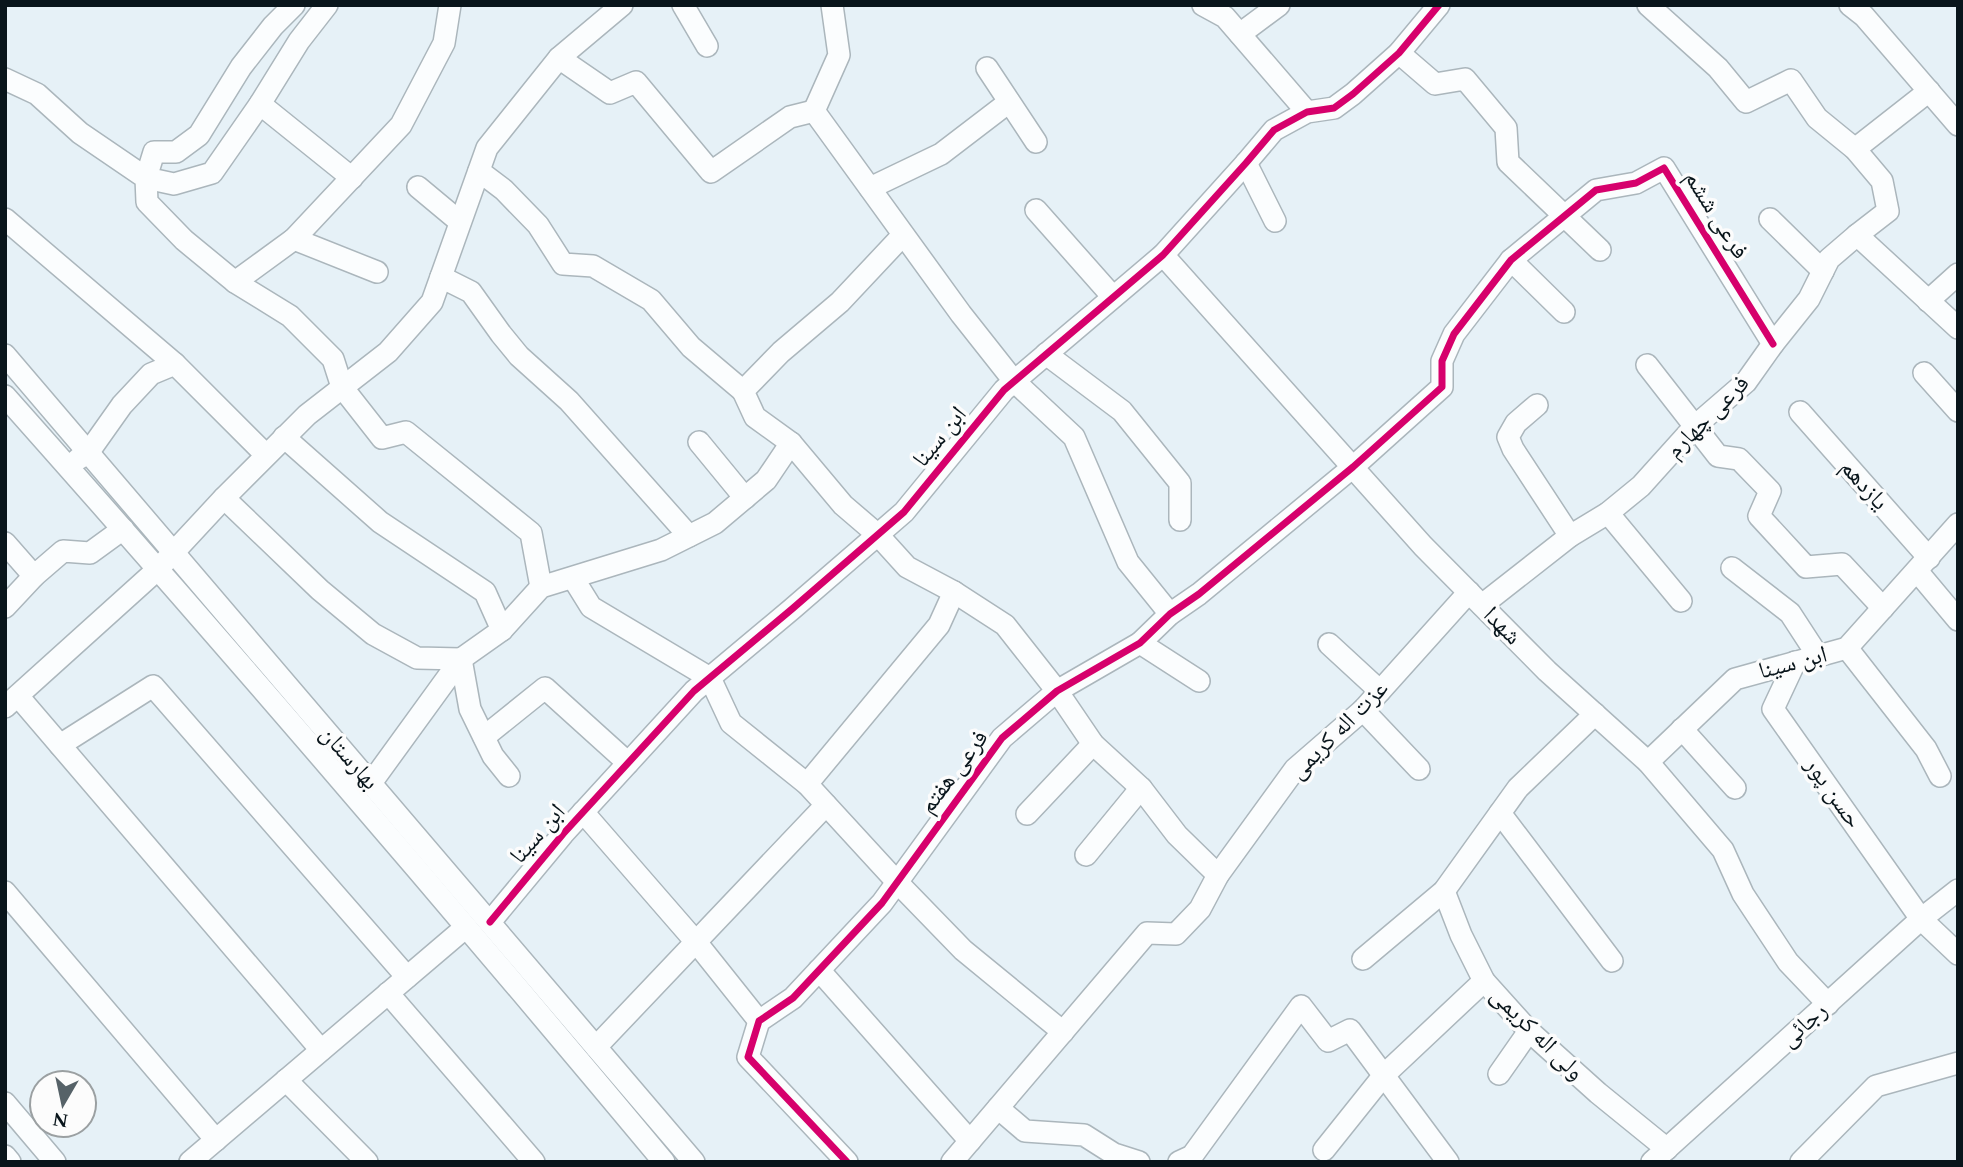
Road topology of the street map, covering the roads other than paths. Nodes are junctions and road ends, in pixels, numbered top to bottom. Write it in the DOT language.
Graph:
graph roads {
  1 [pos="294,5"];
  2 [pos="327,5"];
  3 [pos="450,5"];
  4 [pos="683,5"];
  5 [pos="832,5"];
  6 [pos="1203,5"];
  7 [pos="1279,5"];
  8 [pos="1439,5"];
  9 [pos="1648,5"];
  10 [pos="1850,5"];
  11 [pos="618,7"];
  12 [pos="1240,34"];
  13 [pos="707,46"];
  14 [pos="1399,54"];
  15 [pos="559,58"];
  16 [pos="987,68"];
  17 [pos="5,79"];
  18 [pos="1929,91"];
  19 [pos="1009,102"];
  20 [pos="260,104"];
  21 [pos="814,111"];
  22 [pos="1307,112"];
  23 [pos="1958,125"];
  24 [pos="1037,142"];
  25 [pos="1855,149"];
  26 [pos="1246,163"];
  27 [pos="479,171"];
  28 [pos="146,178"];
  29 [pos="352,178"];
  30 [pos="418,187"];
  31 [pos="870,188"];
  32 [pos="1036,210"];
  33 [pos="1563,217"];
  34 [pos="5,219"];
  35 [pos="1770,219"];
  36 [pos="1275,221"];
  37 [pos="460,222"];
  38 [pos="904,235"];
  39 [pos="1857,235"];
  40 [pos="294,239"];
  41 [pos="1600,250"];
  42 [pos="1163,255"];
  43 [pos="1511,260"];
  44 [pos="1823,271"];
  45 [pos="377,272"];
  46 [pos="1958,274"];
  47 [pos="441,278"];
  48 [pos="236,282"];
  49 [pos="1113,297"];
  50 [pos="1928,301"];
  51 [pos="1564,312"];
  52 [pos="1958,328"];
  53 [pos="1773,344"];
  54 [pos="1046,354"];
  55 [pos="5,355"];
  56 [pos="175,364"];
  57 [pos="1647,365"];
  58 [pos="1924,373"];
  59 [pos="1014,381"];
  60 [pos="342,387"];
  61 [pos="743,391"];
  62 [pos="5,396"];
  63 [pos="1537,405"];
  64 [pos="1958,411"];
  65 [pos="1800,412"];
  66 [pos="1695,426"];
  67 [pos="284,438"];
  68 [pos="698,442"];
  69 [pos="792,443"];
  70 [pos="88,453"];
  71 [pos="266,455"];
  72 [pos="67,466"];
  73 [pos="1353,467"];
  74 [pos="224,498"];
  75 [pos="745,498"];
  76 [pos="1608,513"];
  77 [pos="1180,520"];
  78 [pos="1958,524"];
  79 [pos="123,529"];
  80 [pos="878,535"];
  81 [pos="689,536"];
  82 [pos="1570,536"];
  83 [pos="5,544"];
  84 [pos="174,553"];
  85 [pos="1923,564"];
  86 [pos="1732,568"];
  87 [pos="158,569"];
  88 [pos="34,576"];
  89 [pos="573,578"];
  90 [pos="541,587"];
  91 [pos="954,592"];
  92 [pos="1475,599"];
  93 [pos="1681,601"];
  94 [pos="5,607"];
  95 [pos="1883,608"];
  96 [pos="1170,614"];
  97 [pos="1958,620"];
  98 [pos="502,630"];
  99 [pos="1140,643"];
  100 [pos="1329,644"];
  101 [pos="1847,648"];
  102 [pos="1818,656"];
  103 [pos="461,659"];
  104 [pos="1795,662"];
  105 [pos="710,678"];
  106 [pos="1199,681"];
  107 [pos="1058,691"];
  108 [pos="1380,691"];
  109 [pos="12,702"];
  110 [pos="1363,710"];
  111 [pos="1595,714"];
  112 [pos="1682,729"];
  113 [pos="484,737"];
  114 [pos="1093,744"];
  115 [pos="60,745"];
  116 [pos="1648,762"];
  117 [pos="628,763"];
  118 [pos="1419,769"];
  119 [pos="509,776"];
  120 [pos="1940,776"];
  121 [pos="371,783"];
  122 [pos="807,784"];
  123 [pos="1141,788"];
  124 [pos="1735,788"];
  125 [pos="826,805"];
  126 [pos="583,812"];
  127 [pos="1500,813"];
  128 [pos="1027,814"];
  129 [pos="1086,855"];
  130 [pos="1218,875"];
  131 [pos="897,882"];
  132 [pos="1958,890"];
  133 [pos="1444,891"];
  134 [pos="5,892"];
  135 [pos="1922,919"];
  136 [pos="490,922"];
  137 [pos="466,927"];
  138 [pos="696,942"];
  139 [pos="1953,942"];
  140 [pos="1363,959"];
  141 [pos="1612,961"];
  142 [pos="819,970"];
  143 [pos="407,977"];
  144 [pos="1484,981"];
  145 [pos="388,993"];
  146 [pos="1828,1003"];
  147 [pos="759,1021"];
  148 [pos="1529,1031"];
  149 [pos="1063,1032"];
  150 [pos="596,1047"];
  151 [pos="321,1050"];
  152 [pos="1958,1063"];
  153 [pos="1499,1073"];
  154 [pos="1384,1075"];
  155 [pos="286,1080"];
  156 [pos="5,1103"];
  157 [pos="998,1108"];
  158 [pos="216,1140"];
  159 [pos="970,1141"];
  160 [pos="1324,1150"];
  161 [pos="1659,1155"];
  162 [pos="5,1156"];
  163 [pos="196,1160"];
  164 [pos="10,1162"];
  165 [pos="55,1162"];
  166 [pos="367,1162"];
  167 [pos="534,1162"];
  168 [pos="664,1162"];
  169 [pos="694,1162"];
  170 [pos="847,1162"];
  171 [pos="952,1162"];
  172 [pos="1139,1162"];
  173 [pos="1180,1162"];
  174 [pos="1448,1162"];
  175 [pos="1801,1162"];
  1 -- 28 [label="street"];
  2 -- 20 [label="street"];
  3 -- 29 [label="street"];
  4 -- 13 [label="street"];
  5 -- 21 [label="street"];
  6 -- 12 [label="street"];
  7 -- 12 [label="street"];
  8 -- 14 [label="street, ابن سینا"];
  9 -- 25 [label="street, فرعی چهارم"];
  10 -- 18 [label="street"];
  11 -- 15 [label="street"];
  12 -- 22 [label="street"];
  14 -- 22 [label="street, ابن سینا"];
  14 -- 33 [label="street"];
  15 -- 21 [label="street"];
  15 -- 27 [label="street"];
  16 -- 19 [label="street"];
  17 -- 28 [label="street"];
  18 -- 23 [label="street"];
  18 -- 25 [label="street"];
  19 -- 24 [label="street"];
  19 -- 31 [label="street"];
  20 -- 28 [label="street"];
  20 -- 29 [label="street"];
  21 -- 31 [label="street"];
  22 -- 26 [label="street, ابن سینا"];
  25 -- 39 [label="street, فرعی چهارم"];
  26 -- 36 [label="street"];
  26 -- 42 [label="street, ابن سینا"];
  27 -- 37 [label="street"];
  27 -- 61 [label="street"];
  28 -- 48 [label="street"];
  29 -- 40 [label="street"];
  30 -- 37 [label="street"];
  31 -- 38 [label="street"];
  32 -- 49 [label="street"];
  33 -- 41 [label="street"];
  33 -- 43 [label="street, فرعی ششم"];
  33 -- 53 [label="street, فرعی ششم"];
  34 -- 56 [label="street"];
  35 -- 44 [label="street"];
  37 -- 47 [label="street"];
  38 -- 59 [label="street"];
  38 -- 61 [label="street"];
  39 -- 44 [label="street, فرعی چهارم"];
  39 -- 50 [label="street"];
  40 -- 45 [label="street"];
  40 -- 48 [label="street"];
  42 -- 49 [label="street, ابن سینا"];
  42 -- 73 [label="street, شهدا"];
  43 -- 51 [label="street"];
  43 -- 73 [label="street, فرعی ششم"];
  44 -- 53 [label="street, فرعی چهارم"];
  46 -- 50 [label="street"];
  47 -- 60 [label="street"];
  47 -- 81 [label="street"];
  48 -- 60 [label="street"];
  49 -- 54 [label="street, ابن سینا"];
  50 -- 52 [label="street"];
  53 -- 66 [label="street, فرعی چهارم"];
  54 -- 59 [label="street, ابن سینا"];
  54 -- 77 [label="street"];
  55 -- 70 [label="street, بهارستان"];
  56 -- 70 [label="street"];
  56 -- 71 [label="street"];
  57 -- 66 [label="street"];
  58 -- 64 [label="street"];
  59 -- 80 [label="street, ابن سینا"];
  59 -- 96 [label="street"];
  60 -- 67 [label="street"];
  60 -- 90 [label="street"];
  61 -- 69 [label="street"];
  62 -- 72 [label="street, بهارستان"];
  63 -- 82 [label="street"];
  65 -- 85 [label="street, یازدهم"];
  66 -- 76 [label="street, فرعی چهارم"];
  66 -- 95 [label="street"];
  67 -- 71 [label="street"];
  67 -- 98 [label="street"];
  68 -- 75 [label="street"];
  69 -- 75 [label="street"];
  69 -- 80 [label="street"];
  70 -- 72 [label="street"];
  70 -- 84 [label="street, بهارستان"];
  71 -- 74 [label="street"];
  72 -- 79 [label="street, بهارستان"];
  73 -- 92 [label="street, شهدا"];
  73 -- 96 [label="street, فرعی هفتم"];
  74 -- 84 [label="street"];
  74 -- 103 [label="street"];
  75 -- 81 [label="street"];
  76 -- 82 [label="street, فرعی چهارم"];
  76 -- 93 [label="street"];
  78 -- 85 [label="street, ابن سینا"];
  79 -- 87 [label="street, بهارستان"];
  79 -- 88 [label="street"];
  80 -- 91 [label="street"];
  80 -- 105 [label="street, ابن سینا"];
  81 -- 89 [label="street"];
  82 -- 92 [label="street, فرعی چهارم"];
  83 -- 88 [label="street"];
  84 -- 87 [label="street"];
  84 -- 121 [label="street, بهارستان"];
  85 -- 95 [label="street, ابن سینا"];
  85 -- 97 [label="street, یازدهم"];
  86 -- 102 [label="street"];
  87 -- 109 [label="street"];
  87 -- 137 [label="street, بهارستان"];
  88 -- 94 [label="street"];
  89 -- 90 [label="street"];
  89 -- 105 [label="street"];
  90 -- 98 [label="street"];
  91 -- 107 [label="street"];
  91 -- 122 [label="street"];
  92 -- 108 [label="street, عزت اله کریمی"];
  92 -- 111 [label="street, شهدا"];
  95 -- 101 [label="street, ابن سینا"];
  96 -- 99 [label="street, فرعی هفتم"];
  98 -- 103 [label="street"];
  99 -- 106 [label="street"];
  99 -- 107 [label="street, فرعی هفتم"];
  100 -- 108 [label="street"];
  101 -- 102 [label="street, ابن سینا"];
  101 -- 120 [label="street"];
  102 -- 104 [label="street, ابن سینا"];
  103 -- 113 [label="street"];
  103 -- 121 [label="street"];
  104 -- 112 [label="street, ابن سینا"];
  104 -- 135 [label="street, حسن پور"];
  105 -- 117 [label="street, ابن سینا"];
  105 -- 122 [label="street"];
  107 -- 114 [label="street"];
  107 -- 131 [label="street, فرعی هفتم"];
  108 -- 110 [label="street, عزت اله کریمی"];
  109 -- 115 [label="street"];
  110 -- 118 [label="street"];
  110 -- 130 [label="street, عزت اله کریمی"];
  111 -- 116 [label="street, شهدا"];
  111 -- 127 [label="street"];
  112 -- 116 [label="street, ابن سینا"];
  112 -- 124 [label="street"];
  113 -- 117 [label="street"];
  113 -- 119 [label="street"];
  114 -- 123 [label="street"];
  114 -- 128 [label="street"];
  115 -- 143 [label="street"];
  115 -- 151 [label="street"];
  116 -- 146 [label="street, شهدا"];
  117 -- 126 [label="street, ابن سینا"];
  121 -- 136 [label="street, بهارستان"];
  122 -- 125 [label="street"];
  123 -- 129 [label="street"];
  123 -- 130 [label="street"];
  125 -- 131 [label="street"];
  125 -- 138 [label="street"];
  126 -- 136 [label="street, ابن سینا"];
  126 -- 138 [label="street"];
  127 -- 133 [label="street"];
  127 -- 141 [label="street"];
  130 -- 149 [label="street, عزت اله کریمی"];
  131 -- 142 [label="street, فرعی هفتم"];
  131 -- 149 [label="street"];
  132 -- 135 [label="street, رجائی"];
  133 -- 140 [label="street"];
  133 -- 144 [label="street, ولی اله کریمی"];
  134 -- 158 [label="street"];
  135 -- 139 [label="street"];
  135 -- 146 [label="street, رجائی"];
  136 -- 150 [label="street, بهارستان"];
  137 -- 143 [label="street"];
  137 -- 168 [label="street, بهارستان"];
  138 -- 147 [label="street"];
  138 -- 150 [label="street"];
  142 -- 147 [label="street, فرعی هفتم"];
  142 -- 159 [label="street"];
  143 -- 145 [label="street"];
  144 -- 148 [label="street, ولی اله کریمی"];
  144 -- 154 [label="street"];
  145 -- 151 [label="street"];
  145 -- 167 [label="street"];
  146 -- 161 [label="street, رجائی"];
  147 -- 170 [label="street"];
  148 -- 153 [label="street"];
  148 -- 161 [label="street, ولی اله کریمی"];
  149 -- 157 [label="street"];
  150 -- 169 [label="street, بهارستان"];
  151 -- 155 [label="street"];
  152 -- 175 [label="street"];
  154 -- 160 [label="street"];
  154 -- 173 [label="street"];
  154 -- 174 [label="street"];
  155 -- 158 [label="street"];
  155 -- 166 [label="street"];
  156 -- 165 [label="street"];
  157 -- 159 [label="street"];
  157 -- 172 [label="street"];
  158 -- 163 [label="street"];
  159 -- 171 [label="street"];
  162 -- 164 [label="street"];
}
